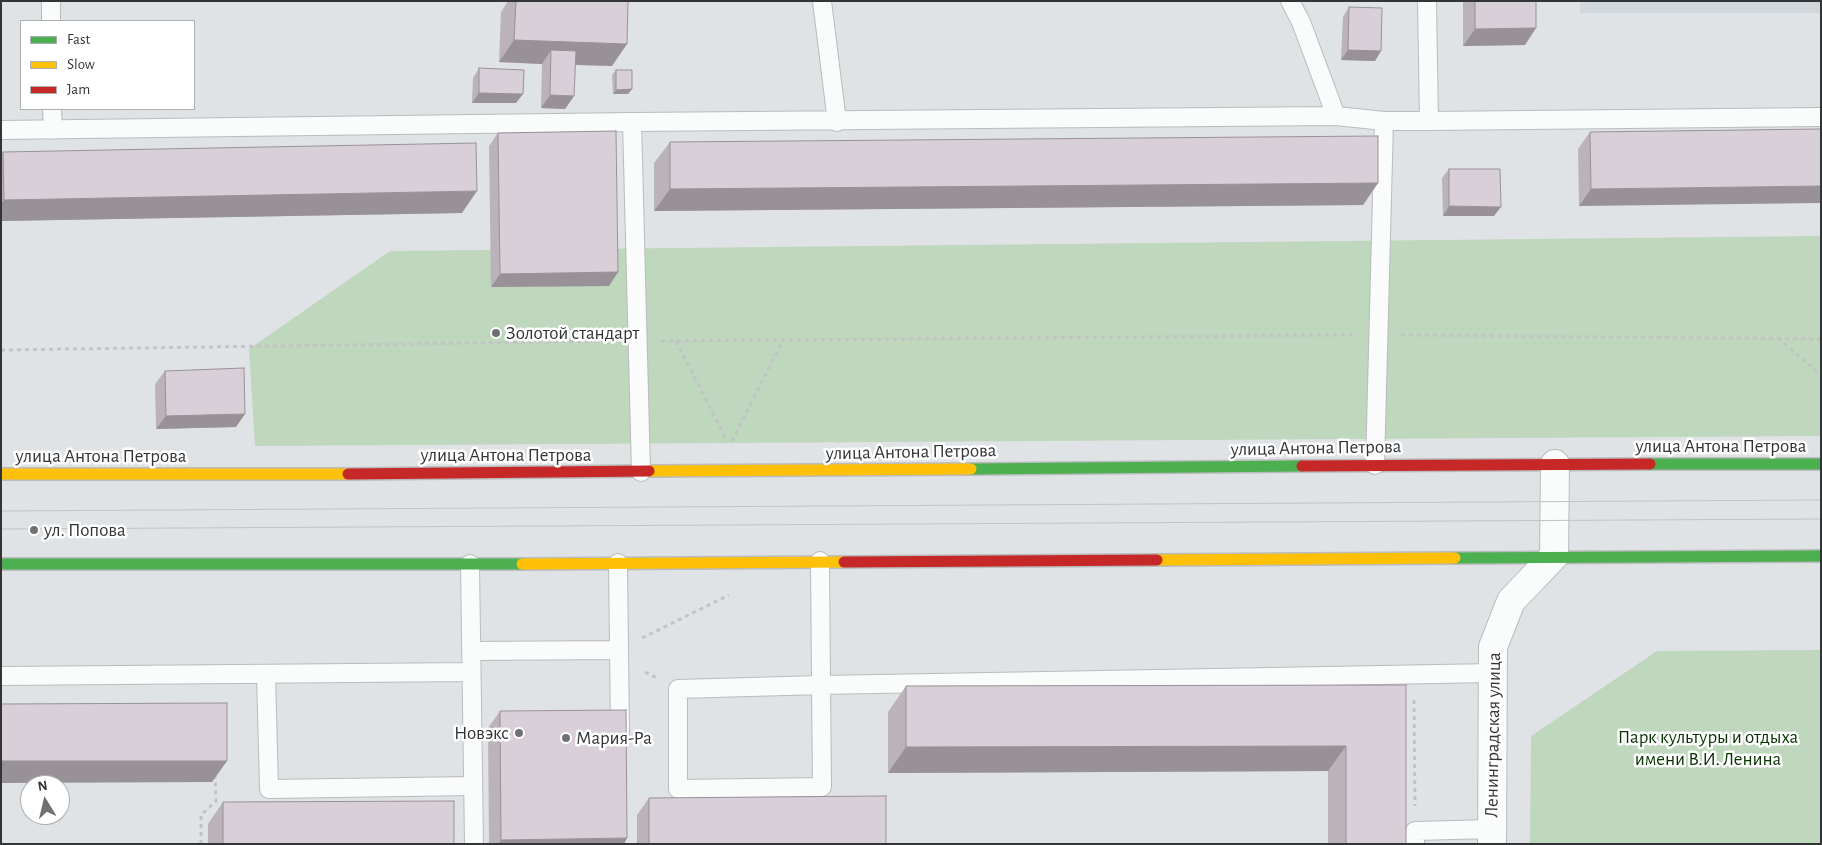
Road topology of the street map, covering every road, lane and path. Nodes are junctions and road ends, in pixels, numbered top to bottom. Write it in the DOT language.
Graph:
graph roads {
  1 [pos="50,1"];
  2 [pos="822,1"];
  3 [pos="1290,1"];
  4 [pos="1426,1"];
  5 [pos="51,20"];
  6 [pos="52,110"];
  7 [pos="1336,116"];
  8 [pos="1821,118"];
  9 [pos="1384,121"];
  10 [pos="1429,121"];
  11 [pos="632,122"];
  12 [pos="837,122"];
  13 [pos="1,130"];
  14 [pos="53,130"];
  15 [pos="1377,335"];
  16 [pos="1778,338"];
  17 [pos="1821,339"];
  18 [pos="783,340"];
  19 [pos="638,341"];
  20 [pos="676,341"];
  21 [pos="1,350"];
  22 [pos="1821,375"];
  23 [pos="1555,464"];
  24 [pos="1821,464"];
  25 [pos="1374,466"];
  26 [pos="641,472"];
  27 [pos="1,474"];
  28 [pos="1554,556"];
  29 [pos="1821,556"];
  30 [pos="820,561"];
  31 [pos="618,563"];
  32 [pos="1,564"];
  33 [pos="470,564"];
  34 [pos="729,595"];
  35 [pos="471,651"];
  36 [pos="619,654"];
  37 [pos="471,672"];
  38 [pos="1493,673"];
  39 [pos="266,674"];
  40 [pos="1414,674"];
  41 [pos="1,676"];
  42 [pos="821,685"];
  43 [pos="678,689"];
  44 [pos="621,747"];
  45 [pos="215,772"];
  46 [pos="473,786"];
  47 [pos="1415,837"];
  48 [pos="1492,837"];
  49 [pos="201,844"];
  50 [pos="474,844"];
  1 -- 5 [label="lane"];
  2 -- 12 [label="lane"];
  3 -- 7 [label="lane"];
  4 -- 10 [label="lane"];
  6 -- 14 [label="lane"];
  7 -- 9 [label="lane"];
  7 -- 12 [label="lane"];
  8 -- 10 [label="lane"];
  9 -- 10 [label="lane"];
  9 -- 15 [label="lane"];
  11 -- 12 [label="lane"];
  11 -- 14 [label="lane"];
  11 -- 19 [label="lane"];
  13 -- 14 [label="lane"];
  15 -- 16 [label="path"];
  15 -- 18 [label="path"];
  15 -- 25 [label="lane"];
  16 -- 17 [label="path"];
  16 -- 22 [label="path"];
  18 -- 20 [label="path"];
  18 -- 20 [label="path"];
  19 -- 20 [label="path"];
  19 -- 21 [label="path"];
  19 -- 26 [label="lane"];
  23 -- 24 [label="main road, улица Антона Петрова"];
  23 -- 25 [label="main road, улица Антона Петрова"];
  23 -- 28 [label="street"];
  25 -- 26 [label="main road, улица Антона Петрова"];
  26 -- 27 [label="main road, улица Антона Петрова"];
  28 -- 29 [label="main road"];
  28 -- 30 [label="main road"];
  28 -- 38 [label="street, Ленинградская улица"];
  30 -- 31 [label="main road"];
  30 -- 42 [label="lane"];
  31 -- 33 [label="main road"];
  31 -- 36 [label="lane"];
  32 -- 33 [label="main road"];
  33 -- 35 [label="lane"];
  34 -- 36 [label="path"];
  35 -- 36 [label="lane"];
  35 -- 37 [label="lane"];
  36 -- 43 [label="path"];
  36 -- 44 [label="lane"];
  37 -- 39 [label="lane"];
  37 -- 46 [label="lane"];
  38 -- 40 [label="lane"];
  38 -- 48 [label="street, Ленинградская улица"];
  39 -- 41 [label="lane"];
  39 -- 46 [label="lane"];
  40 -- 42 [label="lane"];
  40 -- 47 [label="path"];
  42 -- 43 [label="lane"];
  42 -- 43 [label="lane"];
  45 -- 49 [label="path"];
  46 -- 50 [label="lane"];
  47 -- 48 [label="lane"];
}
